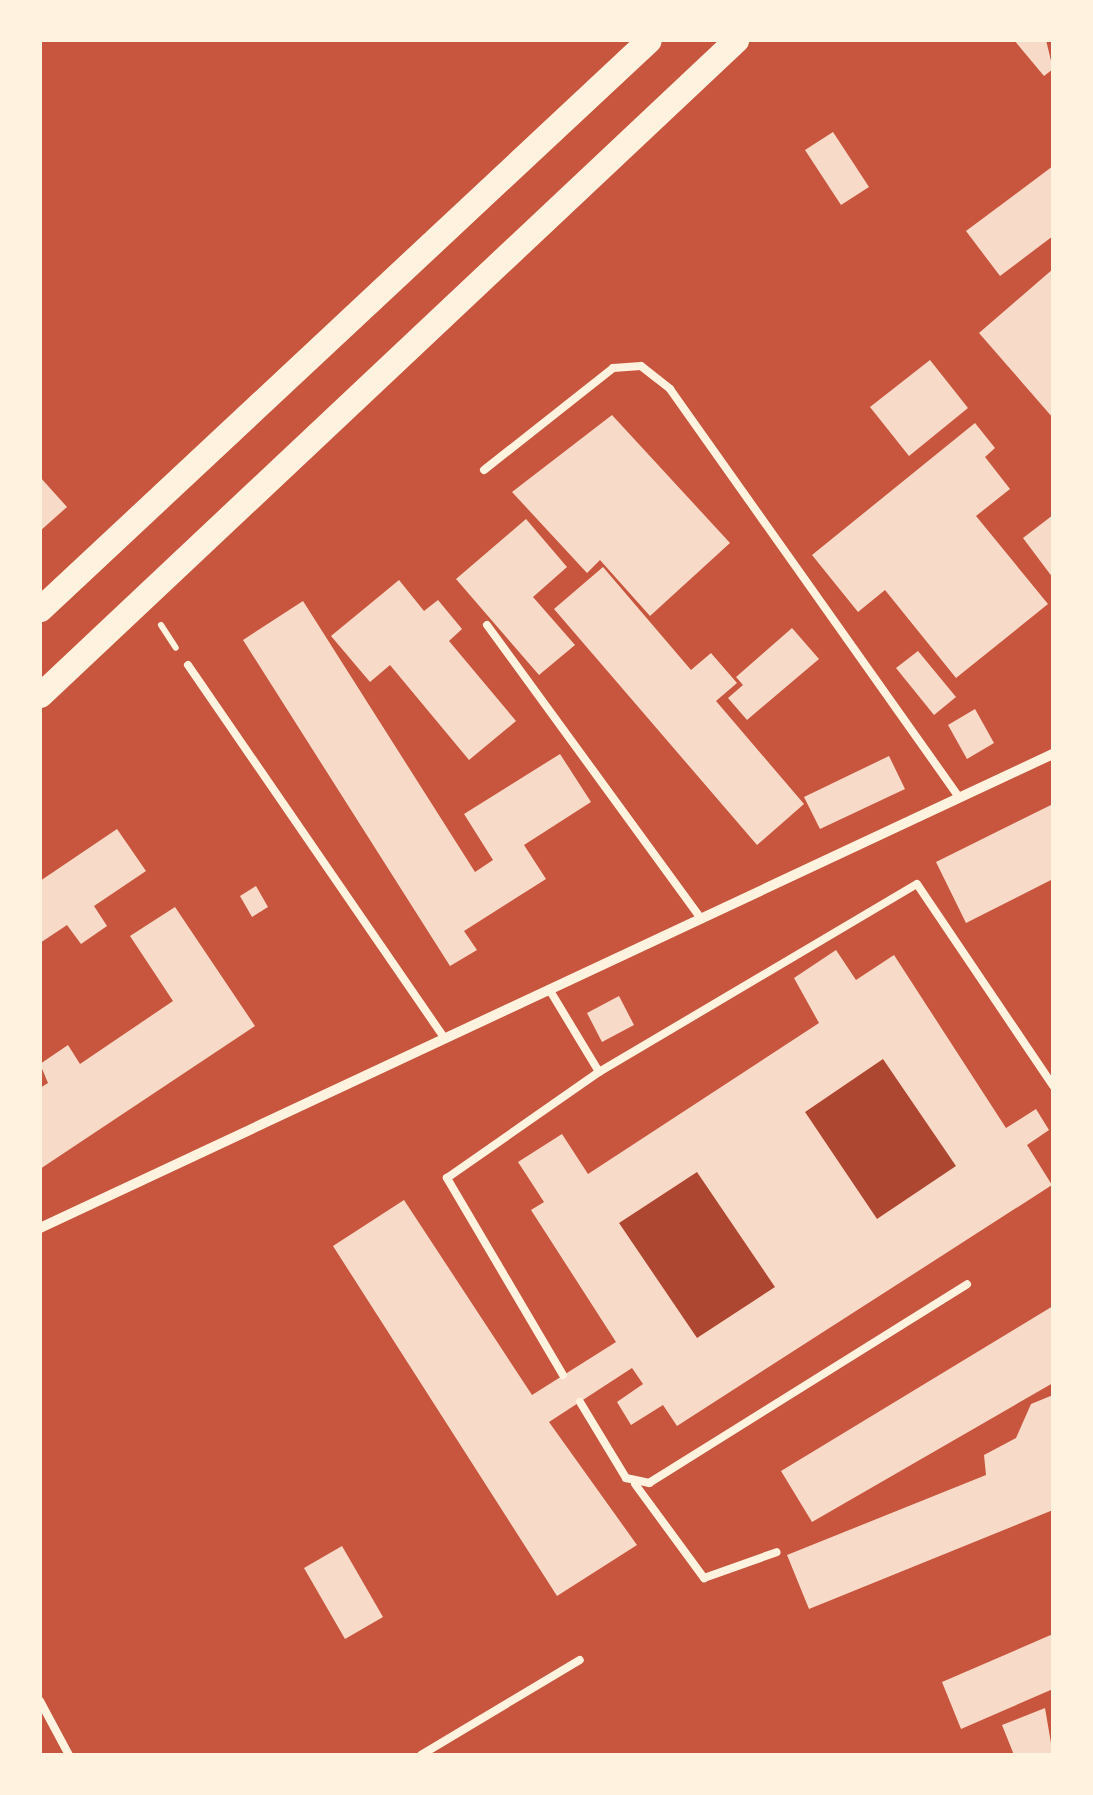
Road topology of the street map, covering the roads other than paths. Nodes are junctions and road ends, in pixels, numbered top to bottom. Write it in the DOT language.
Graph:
graph roads {
  1 [pos="650,40"];
  2 [pos="736,40"];
  3 [pos="484,470"];
  4 [pos="40,608"];
  5 [pos="487,625"];
  6 [pos="188,665"];
  7 [pos="40,695"];
  8 [pos="1053,754"];
  9 [pos="958,796"];
  10 [pos="701,918"];
  11 [pos="548,989"];
  12 [pos="444,1037"];
  13 [pos="598,1072"];
  14 [pos="1053,1086"];
  15 [pos="40,1228"];
  16 [pos="967,1284"];
  17 [pos="563,1375"];
  18 [pos="580,1402"];
  19 [pos="634,1484"];
  20 [pos="776,1552"];
  21 [pos="580,1660"];
  22 [pos="40,1701"];
  23 [pos="69,1755"];
  24 [pos="421,1755"];
  1 -- 4 [label="main road"];
  2 -- 7 [label="main road"];
  3 -- 9 [label="lane"];
  5 -- 10 [label="lane"];
  6 -- 12 [label="lane"];
  8 -- 9 [label="street"];
  9 -- 10 [label="street"];
  10 -- 11 [label="street"];
  11 -- 12 [label="street"];
  11 -- 13 [label="lane"];
  12 -- 15 [label="street"];
  13 -- 14 [label="lane"];
  13 -- 17 [label="lane"];
  16 -- 19 [label="lane"];
  18 -- 19 [label="lane"];
  19 -- 20 [label="lane"];
  21 -- 24 [label="lane"];
  22 -- 23 [label="lane"];
}
